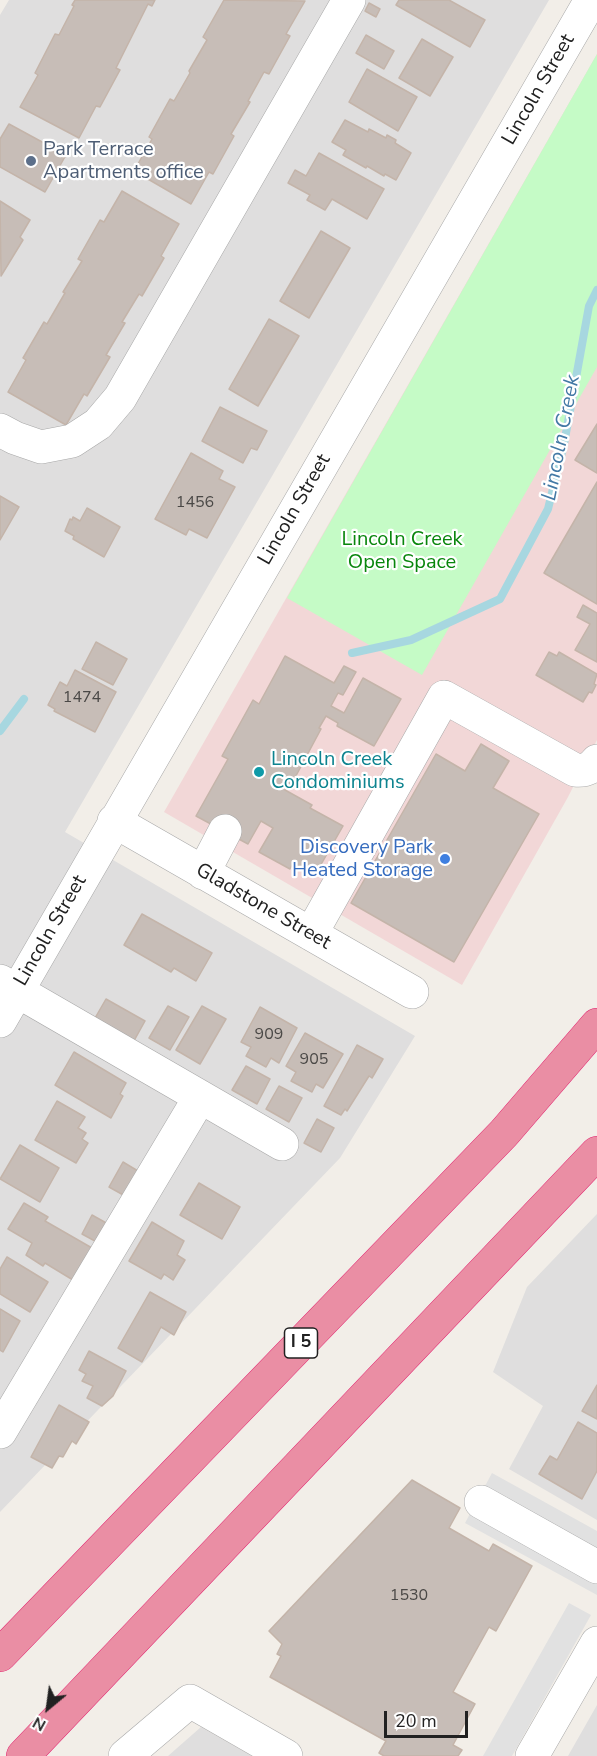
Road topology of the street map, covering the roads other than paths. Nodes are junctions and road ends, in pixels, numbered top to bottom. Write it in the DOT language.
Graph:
graph roads {
  1 [pos="349,0"];
  2 [pos="591,0"];
  3 [pos="0,430"];
  4 [pos="591,766"];
  5 [pos="114,821"];
  6 [pos="225,831"];
  7 [pos="203,873"];
  8 [pos="311,934"];
  9 [pos="8,986"];
  10 [pos="412,992"];
  11 [pos="0,1021"];
  12 [pos="597,1025"];
  13 [pos="200,1097"];
  14 [pos="282,1144"];
  15 [pos="597,1153"];
  16 [pos="0,1432"];
  17 [pos="481,1502"];
  18 [pos="597,1566"];
  19 [pos="597,1643"];
  20 [pos="0,1655"];
  21 [pos="23,1756"];
  22 [pos="125,1756"];
  23 [pos="286,1756"];
  24 [pos="532,1756"];
  1 -- 3 [label="street"];
  2 -- 5 [label="street, Lincoln Street"];
  4 -- 8 [label="street"];
  5 -- 7 [label="street, Gladstone Street"];
  5 -- 9 [label="street, Lincoln Street"];
  6 -- 7 [label="street"];
  7 -- 8 [label="street, Gladstone Street"];
  8 -- 10 [label="street, Gladstone Street"];
  9 -- 11 [label="street, Lincoln Street"];
  9 -- 13 [label="street"];
  12 -- 20 [label="highway, I 5"];
  13 -- 14 [label="street"];
  13 -- 16 [label="street"];
  15 -- 21 [label="highway"];
  17 -- 18 [label="street"];
  19 -- 24 [label="street"];
  22 -- 23 [label="street"];
}
